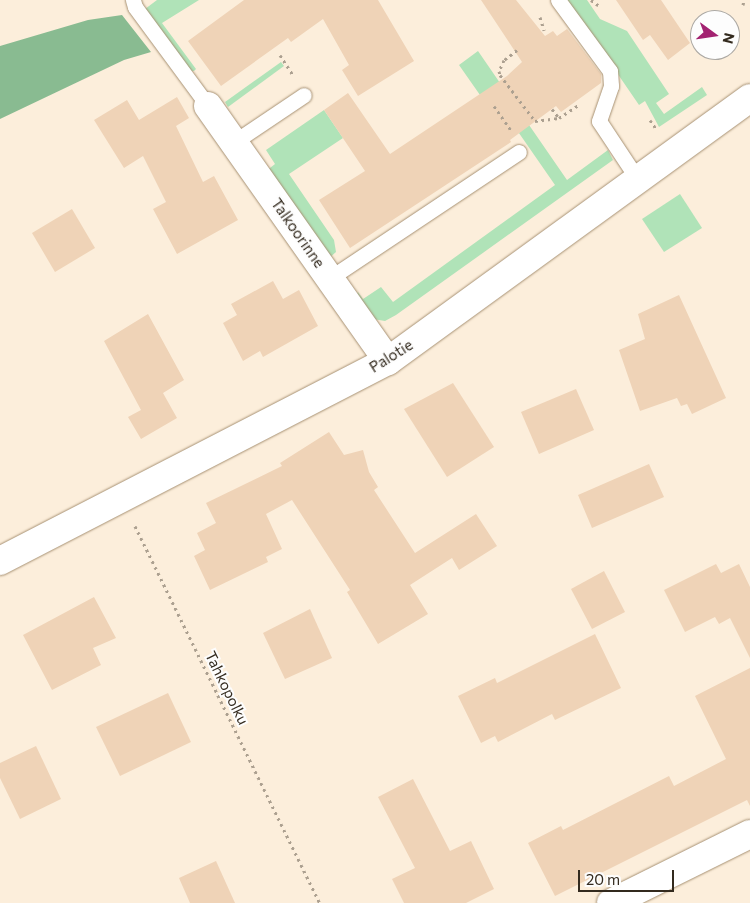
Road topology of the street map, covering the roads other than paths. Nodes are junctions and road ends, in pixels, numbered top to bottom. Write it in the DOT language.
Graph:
graph roads {
  1 [pos="133,0"];
  2 [pos="558,0"];
  3 [pos="304,95"];
  4 [pos="750,98"];
  5 [pos="208,106"];
  6 [pos="234,142"];
  7 [pos="519,152"];
  8 [pos="638,180"];
  9 [pos="330,278"];
  10 [pos="388,361"];
  11 [pos="0,561"];
  12 [pos="750,834"];
  13 [pos="611,903"];
  1 -- 5 [label="lane"];
  2 -- 8 [label="lane"];
  3 -- 6 [label="lane"];
  4 -- 8 [label="street, Palotie"];
  5 -- 6 [label="street, Talkoorinne"];
  6 -- 9 [label="street, Talkoorinne"];
  7 -- 9 [label="lane"];
  8 -- 10 [label="street, Palotie"];
  9 -- 10 [label="street, Talkoorinne"];
  10 -- 11 [label="street, Palotie"];
  12 -- 13 [label="street"];
}
